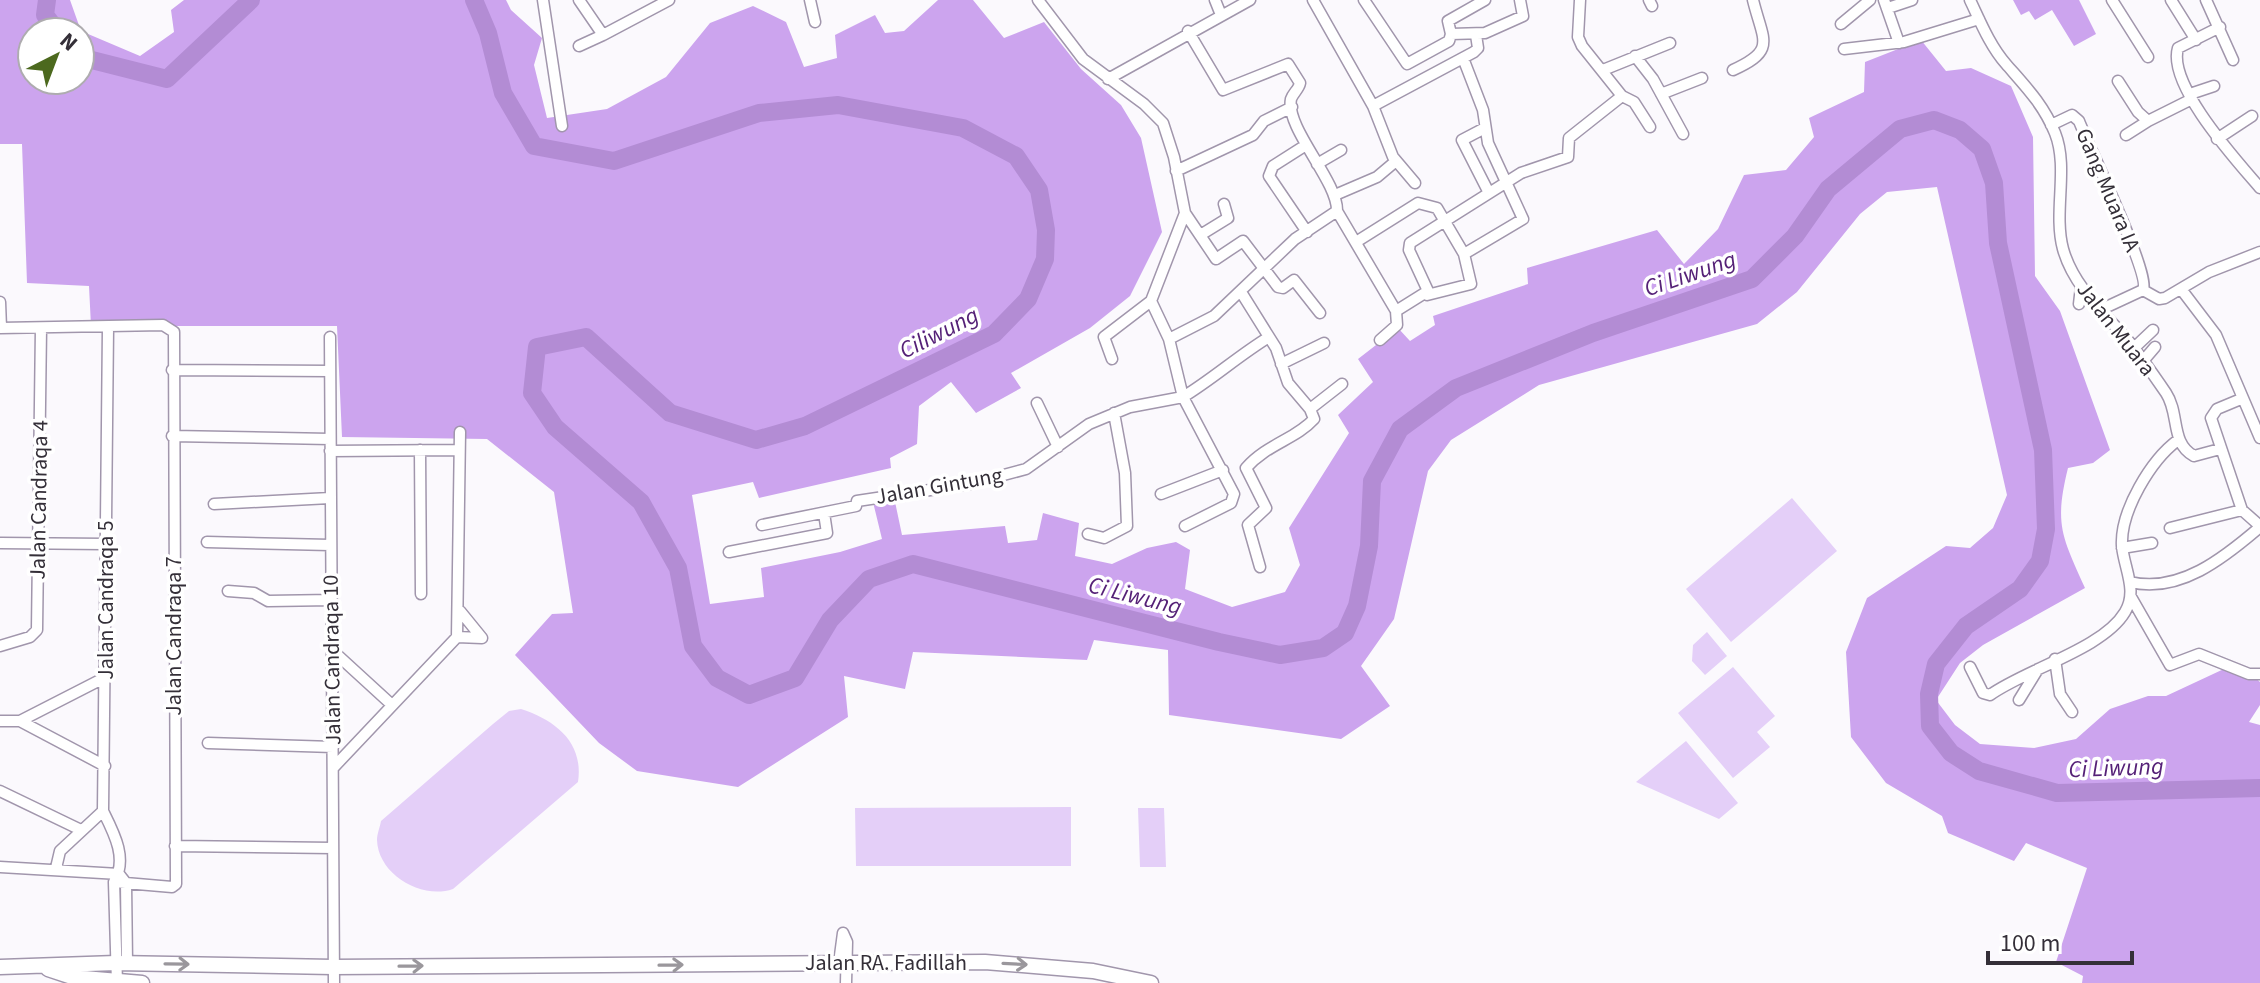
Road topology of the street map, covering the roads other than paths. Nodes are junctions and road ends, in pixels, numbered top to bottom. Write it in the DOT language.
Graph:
graph roads {
  1 [pos="543,0"];
  2 [pos="579,0"];
  3 [pos="669,0"];
  4 [pos="810,0"];
  5 [pos="1038,0"];
  6 [pos="1215,0"];
  7 [pos="1250,0"];
  8 [pos="1313,0"];
  9 [pos="1364,0"];
  10 [pos="1485,0"];
  11 [pos="1520,0"];
  12 [pos="1580,0"];
  13 [pos="1753,0"];
  14 [pos="1870,0"];
  15 [pos="1912,0"];
  16 [pos="1970,0"];
  17 [pos="2112,0"];
  18 [pos="2171,0"];
  19 [pos="2206,0"];
  20 [pos="1886,4"];
  21 [pos="1221,15"];
  22 [pos="1979,19"];
  23 [pos="815,22"];
  24 [pos="1841,24"];
  25 [pos="2220,27"];
  26 [pos="1188,31"];
  27 [pos="1451,34"];
  28 [pos="603,35"];
  29 [pos="1476,35"];
  30 [pos="2196,40"];
  31 [pos="1670,43"];
  32 [pos="1899,43"];
  33 [pos="579,46"];
  34 [pos="1844,49"];
  35 [pos="1635,56"];
  36 [pos="2148,57"];
  37 [pos="1463,58"];
  38 [pos="2233,60"];
  39 [pos="1603,70"];
  40 [pos="1733,70"];
  41 [pos="1702,78"];
  42 [pos="1108,79"];
  43 [pos="2118,81"];
  44 [pos="2214,86"];
  45 [pos="1661,94"];
  46 [pos="1622,96"];
  47 [pos="2191,97"];
  48 [pos="1373,106"];
  49 [pos="1292,107"];
  50 [pos="2252,116"];
  51 [pos="2148,121"];
  52 [pos="2051,125"];
  53 [pos="562,126"];
  54 [pos="1650,127"];
  55 [pos="1483,129"];
  56 [pos="1683,134"];
  57 [pos="2126,135"];
  58 [pos="2217,139"];
  59 [pos="1306,145"];
  60 [pos="1341,150"];
  61 [pos="1396,161"];
  62 [pos="1317,164"];
  63 [pos="1176,171"];
  64 [pos="1508,181"];
  65 [pos="1415,183"];
  66 [pos="2260,188"];
  67 [pos="1489,193"];
  68 [pos="1335,195"];
  69 [pos="1224,204"];
  70 [pos="1337,211"];
  71 [pos="1185,213"];
  72 [pos="1445,220"];
  73 [pos="1307,232"];
  74 [pos="1202,234"];
  75 [pos="1356,242"];
  76 [pos="2260,252"];
  77 [pos="1464,254"];
  78 [pos="1263,270"];
  79 [pos="2081,287"];
  80 [pos="2181,289"];
  81 [pos="2143,290"];
  82 [pos="1241,292"];
  83 [pos="1427,295"];
  84 [pos="1151,301"];
  85 [pos="0,302"];
  86 [pos="2079,304"];
  87 [pos="2100,310"];
  88 [pos="1396,311"];
  89 [pos="1320,313"];
  90 [pos="0,328"];
  91 [pos="41,328"];
  92 [pos="108,328"];
  93 [pos="2153,330"];
  94 [pos="330,337"];
  95 [pos="1269,337"];
  96 [pos="1169,339"];
  97 [pos="1380,340"];
  98 [pos="1324,343"];
  99 [pos="2155,347"];
  100 [pos="2134,348"];
  101 [pos="1112,359"];
  102 [pos="2143,361"];
  103 [pos="1281,364"];
  104 [pos="172,370"];
  105 [pos="330,371"];
  106 [pos="1342,384"];
  107 [pos="1183,397"];
  108 [pos="2241,399"];
  109 [pos="1037,403"];
  110 [pos="1310,409"];
  111 [pos="1114,413"];
  112 [pos="2256,420"];
  113 [pos="460,432"];
  114 [pos="172,436"];
  115 [pos="2260,438"];
  116 [pos="330,439"];
  117 [pos="2178,440"];
  118 [pos="1058,447"];
  119 [pos="2220,449"];
  120 [pos="420,450"];
  121 [pos="459,450"];
  122 [pos="330,451"];
  123 [pos="1223,470"];
  124 [pos="1161,494"];
  125 [pos="330,498"];
  126 [pos="214,504"];
  127 [pos="2242,510"];
  128 [pos="824,513"];
  129 [pos="2259,523"];
  130 [pos="762,525"];
  131 [pos="1185,526"];
  132 [pos="2170,528"];
  133 [pos="1088,534"];
  134 [pos="207,542"];
  135 [pos="0,543"];
  136 [pos="2152,543"];
  137 [pos="38,544"];
  138 [pos="105,544"];
  139 [pos="330,545"];
  140 [pos="2122,548"];
  141 [pos="729,552"];
  142 [pos="1260,567"];
  143 [pos="2130,582"];
  144 [pos="228,591"];
  145 [pos="421,594"];
  146 [pos="2131,597"];
  147 [pos="332,600"];
  148 [pos="460,611"];
  149 [pos="457,637"];
  150 [pos="0,646"];
  151 [pos="333,651"];
  152 [pos="2055,659"];
  153 [pos="2042,665"];
  154 [pos="1970,667"];
  155 [pos="2260,674"];
  156 [pos="106,677"];
  157 [pos="2019,700"];
  158 [pos="392,705"];
  159 [pos="2072,712"];
  160 [pos="0,721"];
  161 [pos="20,721"];
  162 [pos="208,743"];
  163 [pos="333,747"];
  164 [pos="105,766"];
  165 [pos="333,768"];
  166 [pos="0,791"];
  167 [pos="103,811"];
  168 [pos="81,830"];
  169 [pos="175,846"];
  170 [pos="333,848"];
  171 [pos="0,867"];
  172 [pos="56,868"];
  173 [pos="120,877"];
  174 [pos="122,963"];
  175 [pos="843,963"];
  176 [pos="95,964"];
  177 [pos="0,967"];
  178 [pos="333,967"];
  179 [pos="43,968"];
  180 [pos="94,981"];
  181 [pos="117,983"];
  182 [pos="142,983"];
  183 [pos="334,983"];
  184 [pos="846,983"];
  185 [pos="1151,983"];
  1 -- 53 [label="street"];
  2 -- 28 [label="street"];
  3 -- 28 [label="street"];
  4 -- 23 [label="street"];
  5 -- 42 [label="street"];
  6 -- 21 [label="street"];
  7 -- 21 [label="street"];
  8 -- 48 [label="street"];
  9 -- 27 [label="street"];
  10 -- 27 [label="street"];
  11 -- 29 [label="street"];
  12 -- 39 [label="street"];
  13 -- 40 [label="street"];
  14 -- 24 [label="street"];
  15 -- 20 [label="street"];
  16 -- 22 [label="street, Jalan Muara"];
  17 -- 36 [label="street"];
  18 -- 30 [label="street"];
  19 -- 25 [label="street"];
  20 -- 32 [label="street"];
  21 -- 26 [label="street"];
  22 -- 32 [label="street"];
  22 -- 52 [label="street, Jalan Muara"];
  25 -- 30 [label="street"];
  25 -- 38 [label="street"];
  26 -- 42 [label="street"];
  26 -- 49 [label="street"];
  27 -- 29 [label="street"];
  28 -- 33 [label="street"];
  29 -- 37 [label="street"];
  30 -- 47 [label="street"];
  31 -- 35 [label="street"];
  32 -- 34 [label="street"];
  35 -- 39 [label="street"];
  35 -- 45 [label="street"];
  37 -- 48 [label="street"];
  37 -- 55 [label="street"];
  39 -- 46 [label="street"];
  41 -- 45 [label="street"];
  42 -- 63 [label="street"];
  43 -- 51 [label="street"];
  44 -- 47 [label="street"];
  45 -- 56 [label="street"];
  46 -- 54 [label="street"];
  46 -- 64 [label="street"];
  47 -- 51 [label="street"];
  47 -- 58 [label="street"];
  48 -- 61 [label="street"];
  49 -- 59 [label="street"];
  49 -- 63 [label="street"];
  50 -- 58 [label="street"];
  51 -- 57 [label="street"];
  52 -- 79 [label="street, Jalan Muara"];
  52 -- 81 [label="street, Gang Muara IA"];
  55 -- 64 [label="street"];
  55 -- 67 [label="street"];
  58 -- 66 [label="street"];
  59 -- 62 [label="street"];
  59 -- 73 [label="street"];
  60 -- 62 [label="street"];
  61 -- 65 [label="street"];
  61 -- 68 [label="street"];
  62 -- 68 [label="street"];
  63 -- 71 [label="street"];
  64 -- 67 [label="street"];
  64 -- 77 [label="street"];
  67 -- 72 [label="street"];
  68 -- 70 [label="street"];
  69 -- 74 [label="street"];
  70 -- 73 [label="street"];
  70 -- 75 [label="street"];
  71 -- 74 [label="street"];
  71 -- 84 [label="street"];
  72 -- 75 [label="street"];
  72 -- 77 [label="street"];
  72 -- 83 [label="street"];
  73 -- 78 [label="street"];
  74 -- 78 [label="street"];
  75 -- 88 [label="street"];
  76 -- 80 [label="street"];
  77 -- 83 [label="street"];
  78 -- 82 [label="street"];
  78 -- 89 [label="street"];
  79 -- 86 [label="street"];
  79 -- 87 [label="street, Jalan Muara"];
  80 -- 81 [label="street"];
  80 -- 108 [label="street"];
  81 -- 87 [label="street"];
  82 -- 95 [label="street"];
  82 -- 96 [label="street"];
  83 -- 88 [label="street"];
  84 -- 96 [label="street"];
  84 -- 101 [label="street"];
  85 -- 90 [label="street"];
  87 -- 100 [label="street, Jalan Muara"];
  88 -- 97 [label="street"];
  90 -- 91 [label="street"];
  91 -- 92 [label="street"];
  91 -- 137 [label="street, Jalan Candraqa 4"];
  92 -- 104 [label="street, Jalan Candraqa 7"];
  92 -- 138 [label="street, Jalan Candraqa 5"];
  93 -- 100 [label="street"];
  94 -- 105 [label="street, Jalan Candraqa 10"];
  95 -- 103 [label="street"];
  95 -- 107 [label="street, Jalan Gintung"];
  96 -- 107 [label="street"];
  98 -- 103 [label="street"];
  99 -- 102 [label="street"];
  100 -- 102 [label="street, Jalan Muara"];
  102 -- 117 [label="street, Jalan Muara"];
  103 -- 110 [label="street"];
  104 -- 105 [label="street"];
  104 -- 114 [label="street, Jalan Candraqa 7"];
  105 -- 116 [label="street, Jalan Candraqa 10"];
  106 -- 110 [label="street"];
  107 -- 111 [label="street, Jalan Gintung"];
  107 -- 123 [label="street"];
  108 -- 112 [label="street"];
  108 -- 119 [label="street"];
  109 -- 118 [label="street"];
  110 -- 142 [label="street"];
  111 -- 118 [label="street, Jalan Gintung"];
  111 -- 133 [label="street"];
  112 -- 115 [label="street"];
  113 -- 121 [label="street"];
  114 -- 116 [label="street"];
  114 -- 169 [label="street, Jalan Candraqa 7"];
  116 -- 122 [label="street, Jalan Candraqa 10"];
  117 -- 119 [label="street"];
  117 -- 140 [label="street"];
  118 -- 128 [label="street, Jalan Gintung"];
  119 -- 127 [label="street"];
  120 -- 121 [label="street"];
  120 -- 122 [label="street"];
  120 -- 145 [label="street"];
  121 -- 148 [label="street"];
  122 -- 125 [label="street, Jalan Candraqa 10"];
  123 -- 124 [label="street"];
  123 -- 131 [label="street"];
  125 -- 126 [label="street"];
  125 -- 139 [label="street, Jalan Candraqa 10"];
  127 -- 129 [label="street"];
  127 -- 132 [label="street"];
  128 -- 130 [label="street, Jalan Gintung"];
  128 -- 141 [label="street"];
  129 -- 143 [label="street"];
  134 -- 139 [label="street"];
  135 -- 137 [label="street"];
  136 -- 140 [label="street"];
  137 -- 138 [label="street"];
  137 -- 150 [label="street, Jalan Candraqa 4"];
  138 -- 156 [label="street, Jalan Candraqa 5"];
  139 -- 147 [label="street, Jalan Candraqa 10"];
  140 -- 143 [label="street"];
  143 -- 146 [label="street"];
  144 -- 147 [label="street"];
  146 -- 152 [label="street"];
  146 -- 155 [label="street"];
  147 -- 151 [label="street, Jalan Candraqa 10"];
  148 -- 149 [label="street"];
  148 -- 149 [label="street"];
  149 -- 158 [label="street"];
  151 -- 158 [label="street"];
  151 -- 163 [label="street, Jalan Candraqa 10"];
  152 -- 153 [label="street"];
  152 -- 159 [label="street"];
  153 -- 154 [label="street"];
  153 -- 157 [label="street"];
  156 -- 161 [label="street"];
  156 -- 164 [label="street, Jalan Candraqa 5"];
  158 -- 165 [label="street"];
  160 -- 161 [label="street"];
  161 -- 164 [label="street"];
  162 -- 163 [label="street"];
  163 -- 165 [label="street, Jalan Candraqa 10"];
  164 -- 167 [label="street, Jalan Candraqa 5"];
  165 -- 170 [label="street, Jalan Candraqa 10"];
  166 -- 168 [label="street"];
  167 -- 168 [label="street"];
  167 -- 173 [label="street, Jalan Candraqa 5"];
  168 -- 172 [label="street"];
  169 -- 170 [label="street"];
  169 -- 173 [label="street, Jalan Candraqa 7"];
  170 -- 178 [label="street, Jalan Candraqa 10"];
  171 -- 172 [label="street"];
  172 -- 173 [label="street"];
  173 -- 174 [label="street, Jalan Candraqa 5"];
  174 -- 176 [label="main road, Jalan RA. Fadillah"];
  174 -- 178 [label="main road, Jalan RA. Fadillah, one-way"];
  174 -- 181 [label="street, Jalan Candraqa 5"];
  178 -- 175 [label="main road, Jalan RA. Fadillah, one-way"];
  175 -- 184 [label="street"];
  175 -- 185 [label="main road, Jalan RA. Fadillah, one-way"];
  176 -- 179 [label="main road, Jalan RA. Fadillah"];
  176 -- 180 [label="main road"];
  177 -- 179 [label="main road, Jalan RA. Fadillah"];
  178 -- 183 [label="street, Jalan Candraqa 10"];
  179 -- 180 [label="main road, Jalan RA. Fadillah"];
  180 -- 181 [label="main road, Jalan RA. Fadillah"];
  181 -- 182 [label="main road, Jalan RA. Fadillah"];
}
